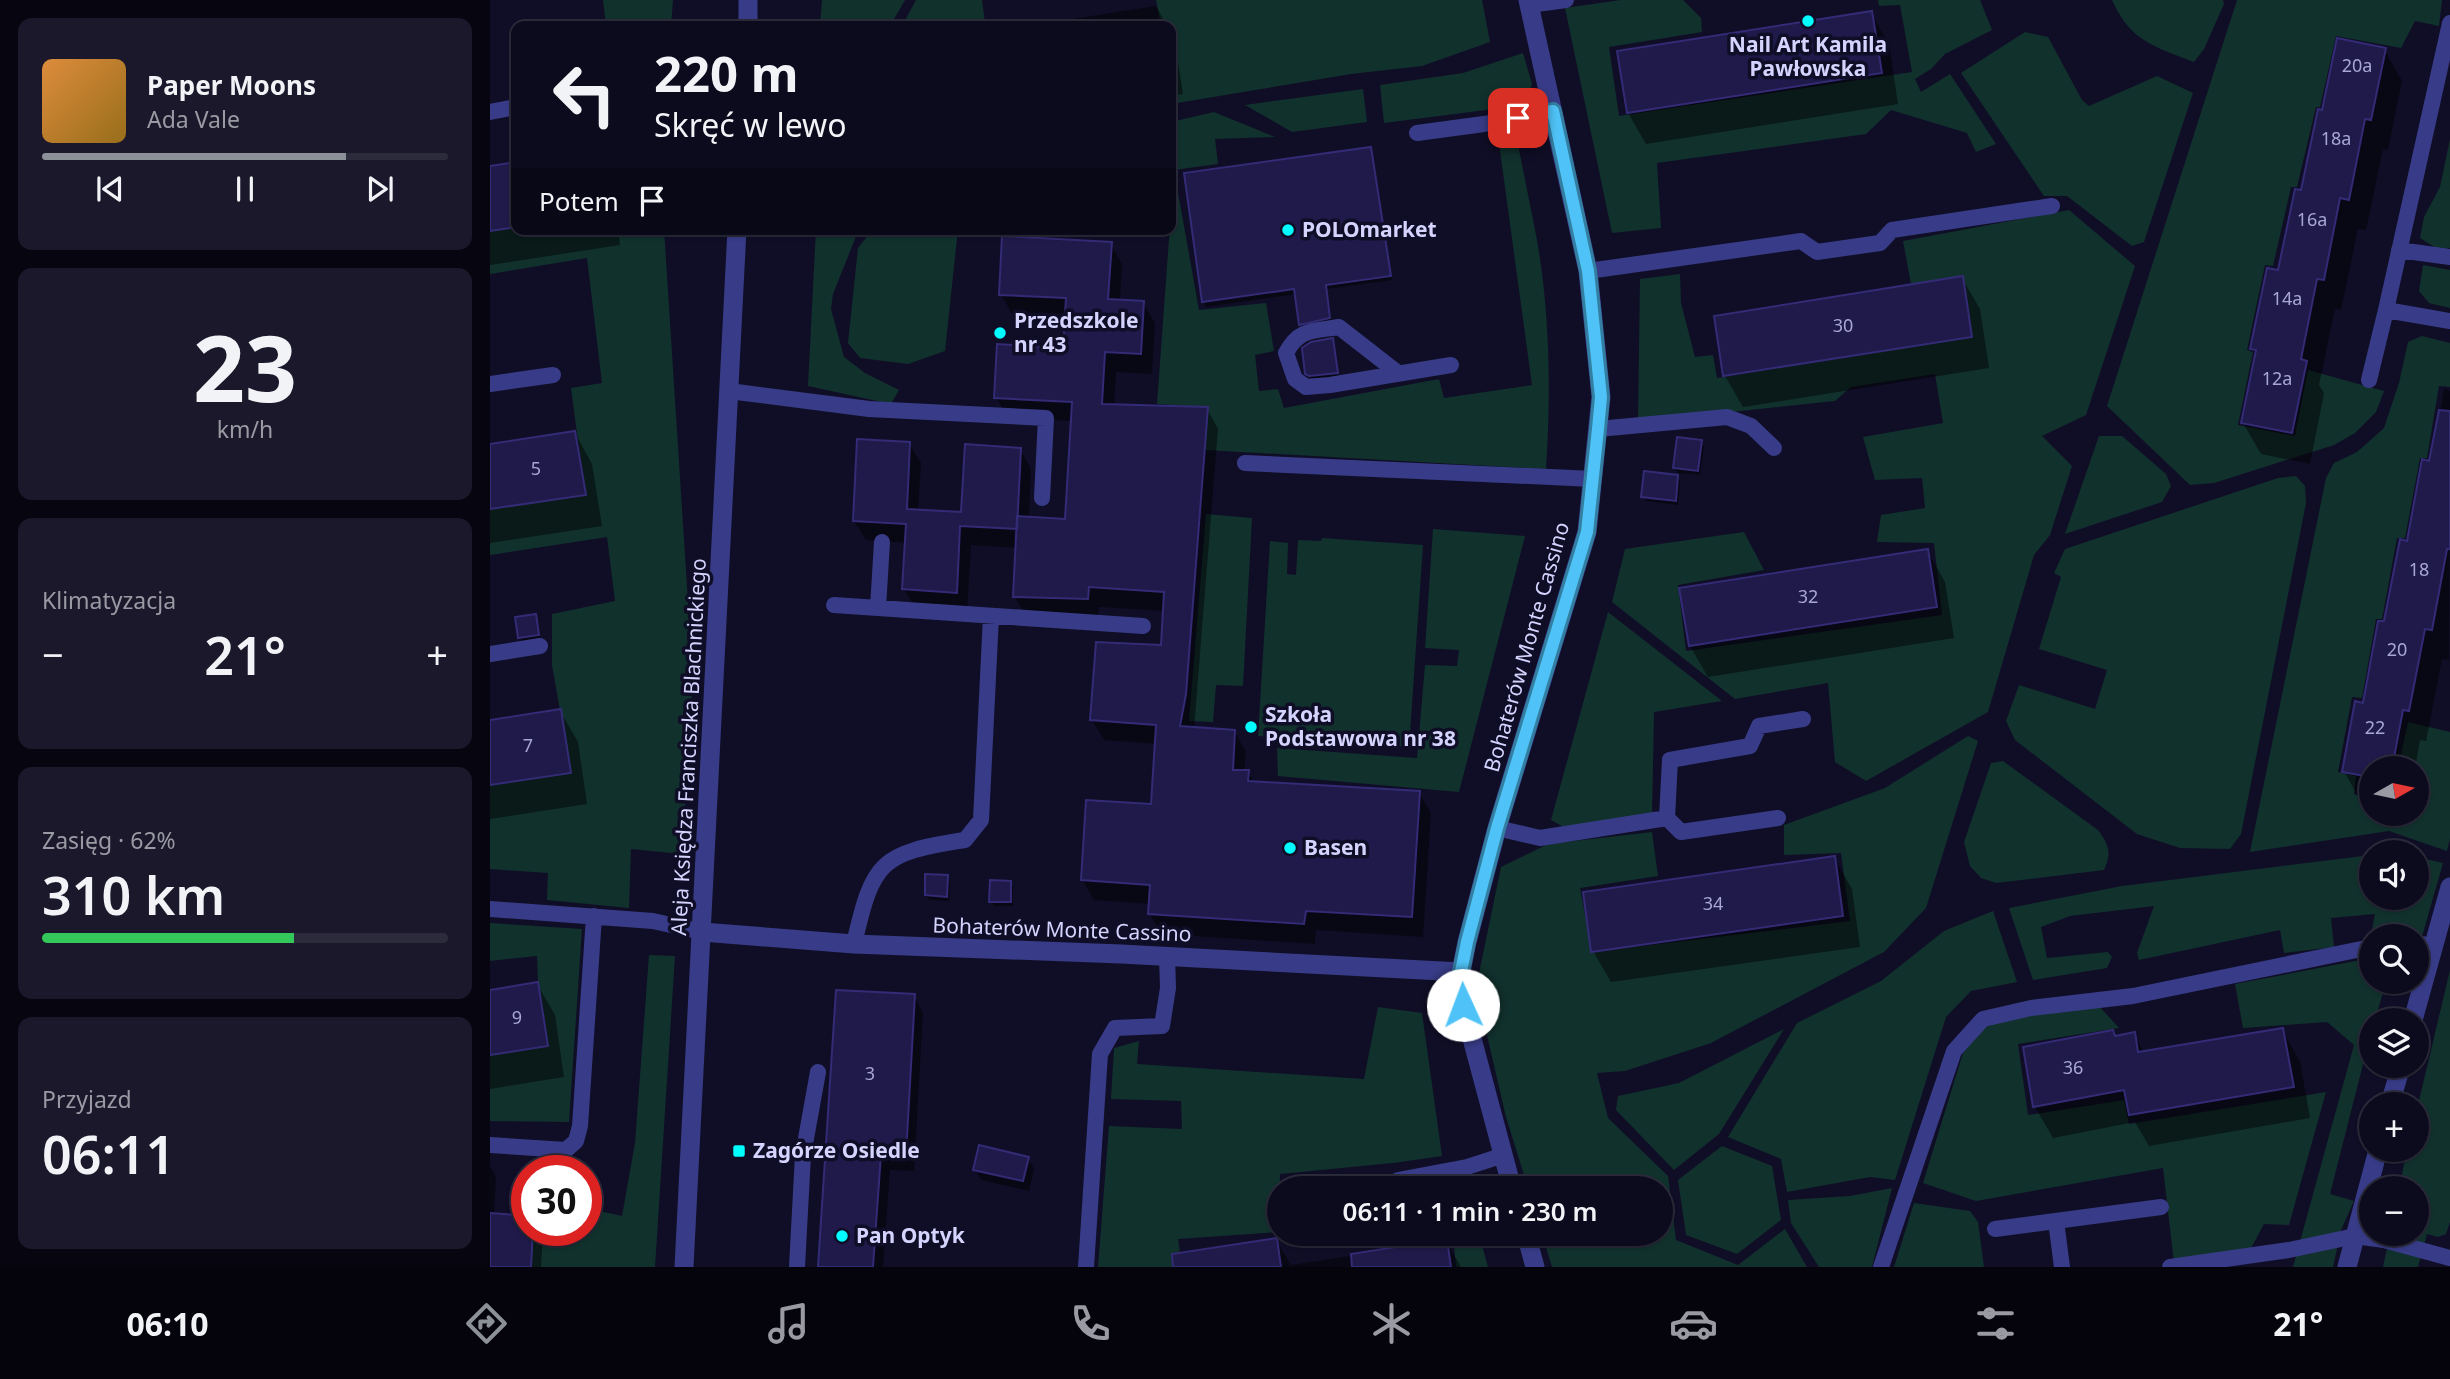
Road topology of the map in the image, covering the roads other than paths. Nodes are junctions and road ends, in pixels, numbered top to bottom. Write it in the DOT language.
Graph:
graph roads {
  1 [pos="748,0"];
  2 [pos="1566,0"];
  3 [pos="1528,3"];
  4 [pos="748,21"];
  5 [pos="2450,23"];
  6 [pos="511,108"];
  7 [pos="1553,111"];
  8 [pos="490,112"];
  9 [pos="1417,133"];
  10 [pos="2052,206"];
  11 [pos="737,235"];
  12 [pos="2399,250"];
  13 [pos="2450,257"];
  14 [pos="1588,271"];
  15 [pos="2386,310"];
  16 [pos="2450,321"];
  17 [pos="1451,365"];
  18 [pos="1398,373"];
  19 [pos="553,375"];
  20 [pos="2369,380"];
  21 [pos="490,384"];
  22 [pos="729,391"];
  23 [pos="1598,429"];
  24 [pos="1774,448"];
  25 [pos="1245,463"];
  26 [pos="1593,479"];
  27 [pos="1042,498"];
  28 [pos="882,542"];
  29 [pos="834,605"];
  30 [pos="878,608"];
  31 [pos="991,616"];
  32 [pos="1143,626"];
  33 [pos="541,646"];
  34 [pos="490,654"];
  35 [pos="1803,719"];
  36 [pos="1667,818"];
  37 [pos="1778,818"];
  38 [pos="1497,828"];
  39 [pos="2450,887"];
  40 [pos="490,909"];
  41 [pos="594,916"];
  42 [pos="702,932"];
  43 [pos="2429,935"];
  44 [pos="854,944"];
  45 [pos="2359,949"];
  46 [pos="1167,956"];
  47 [pos="1461,972"];
  48 [pos="818,1072"];
  49 [pos="490,1144"];
  50 [pos="1504,1156"];
  51 [pos="2375,1162"];
  52 [pos="1419,1176"];
  53 [pos="1509,1176"];
  54 [pos="2161,1207"];
  55 [pos="2056,1220"];
  56 [pos="1995,1229"];
  57 [pos="2355,1236"];
  58 [pos="1529,1246"];
  59 [pos="2450,1258"];
  60 [pos="684,1267"];
  61 [pos="797,1267"];
  62 [pos="1086,1267"];
  63 [pos="1535,1267"];
  64 [pos="1881,1267"];
  65 [pos="2062,1267"];
  66 [pos="2170,1267"];
  67 [pos="2347,1267"];
  1 -- 4 [label="street"];
  2 -- 3 [label="lane"];
  3 -- 7 [label="street, Bohaterów Monte Cassino"];
  5 -- 12 [label="lane"];
  6 -- 8 [label="lane"];
  7 -- 9 [label="lane"];
  7 -- 14 [label="street, Bohaterów Monte Cassino"];
  10 -- 14 [label="lane"];
  11 -- 22 [label="street, Aleja Księdza Franciszka Blachnickiego"];
  12 -- 13 [label="lane"];
  12 -- 15 [label="lane"];
  14 -- 23 [label="street, Bohaterów Monte Cassino"];
  15 -- 16 [label="lane"];
  15 -- 20 [label="lane"];
  17 -- 18 [label="lane"];
  18 -- 18 [label="lane"];
  19 -- 21 [label="lane"];
  22 -- 27 [label="lane"];
  22 -- 42 [label="street, Aleja Księdza Franciszka Blachnickiego"];
  23 -- 24 [label="lane"];
  23 -- 26 [label="street, Bohaterów Monte Cassino"];
  25 -- 26 [label="lane"];
  26 -- 38 [label="street, Bohaterów Monte Cassino"];
  28 -- 30 [label="lane"];
  29 -- 30 [label="lane"];
  30 -- 31 [label="lane"];
  31 -- 32 [label="lane"];
  31 -- 44 [label="lane"];
  33 -- 34 [label="lane"];
  35 -- 36 [label="lane"];
  36 -- 37 [label="lane"];
  36 -- 38 [label="lane"];
  38 -- 47 [label="street, Bohaterów Monte Cassino"];
  39 -- 43 [label="street"];
  40 -- 41 [label="lane"];
  41 -- 42 [label="lane"];
  41 -- 49 [label="lane"];
  42 -- 44 [label="street, Bohaterów Monte Cassino"];
  42 -- 60 [label="street, Aleja Księdza Franciszka Blachnickiego"];
  44 -- 46 [label="street, Bohaterów Monte Cassino"];
  45 -- 64 [label="lane"];
  46 -- 47 [label="street, Bohaterów Monte Cassino"];
  46 -- 62 [label="lane"];
  47 -- 50 [label="street, Bohaterów Monte Cassino"];
  48 -- 61 [label="lane"];
  50 -- 52 [label="lane"];
  50 -- 53 [label="street, Bohaterów Monte Cassino"];
  51 -- 57 [label="street"];
  54 -- 55 [label="lane"];
  55 -- 56 [label="lane"];
  55 -- 65 [label="lane"];
  57 -- 59 [label="lane"];
  57 -- 66 [label="lane"];
  57 -- 67 [label="street"];
  58 -- 63 [label="street"];
}
